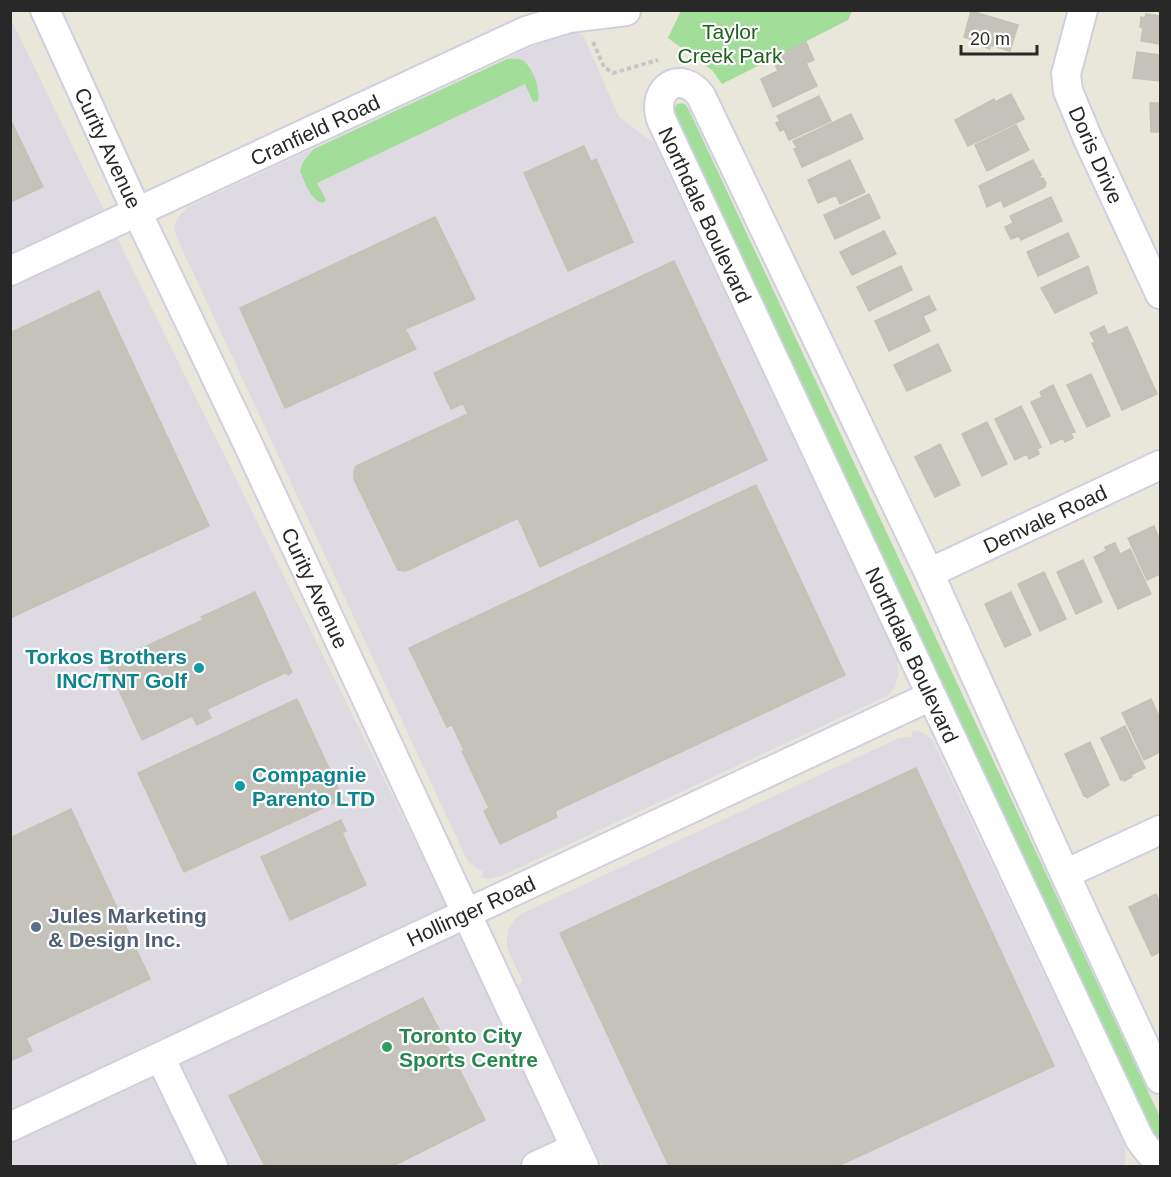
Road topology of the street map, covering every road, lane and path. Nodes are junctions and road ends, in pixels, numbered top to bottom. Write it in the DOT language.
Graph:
graph roads {
  1 [pos="45,10"];
  2 [pos="1083,10"];
  3 [pos="626,11"];
  4 [pos="582,16"];
  5 [pos="663,59"];
  6 [pos="137,212"];
  7 [pos="10,271"];
  8 [pos="1161,294"];
  9 [pos="1161,465"];
  10 [pos="929,573"];
  11 [pos="931,696"];
  12 [pos="1161,830"];
  13 [pos="1065,874"];
  14 [pos="466,913"];
  15 [pos="160,1057"];
  16 [pos="1161,1079"];
  17 [pos="10,1127"];
  18 [pos="579,1157"];
  19 [pos="1161,1157"];
  20 [pos="213,1167"];
  21 [pos="536,1167"];
  1 -- 6 [label="street, Curity Avenue"];
  2 -- 8 [label="street, Doris Drive"];
  3 -- 4 [label="street, Cranfield Road"];
  4 -- 5 [label="path"];
  4 -- 6 [label="street, Cranfield Road"];
  6 -- 7 [label="street, Cranfield Road"];
  6 -- 14 [label="street, Curity Avenue"];
  9 -- 10 [label="street, Denvale Road"];
  10 -- 11 [label="street, Northdale Boulevard"];
  10 -- 13 [label="street, Northdale Boulevard"];
  11 -- 14 [label="street, Hollinger Road"];
  11 -- 19 [label="street, Northdale Boulevard"];
  12 -- 13 [label="street"];
  13 -- 16 [label="street, Northdale Boulevard"];
  14 -- 15 [label="street, Hollinger Road"];
  14 -- 18 [label="street, Curity Avenue"];
  15 -- 17 [label="street, Hollinger Road"];
  15 -- 20 [label="street"];
  18 -- 21 [label="street"];
}
